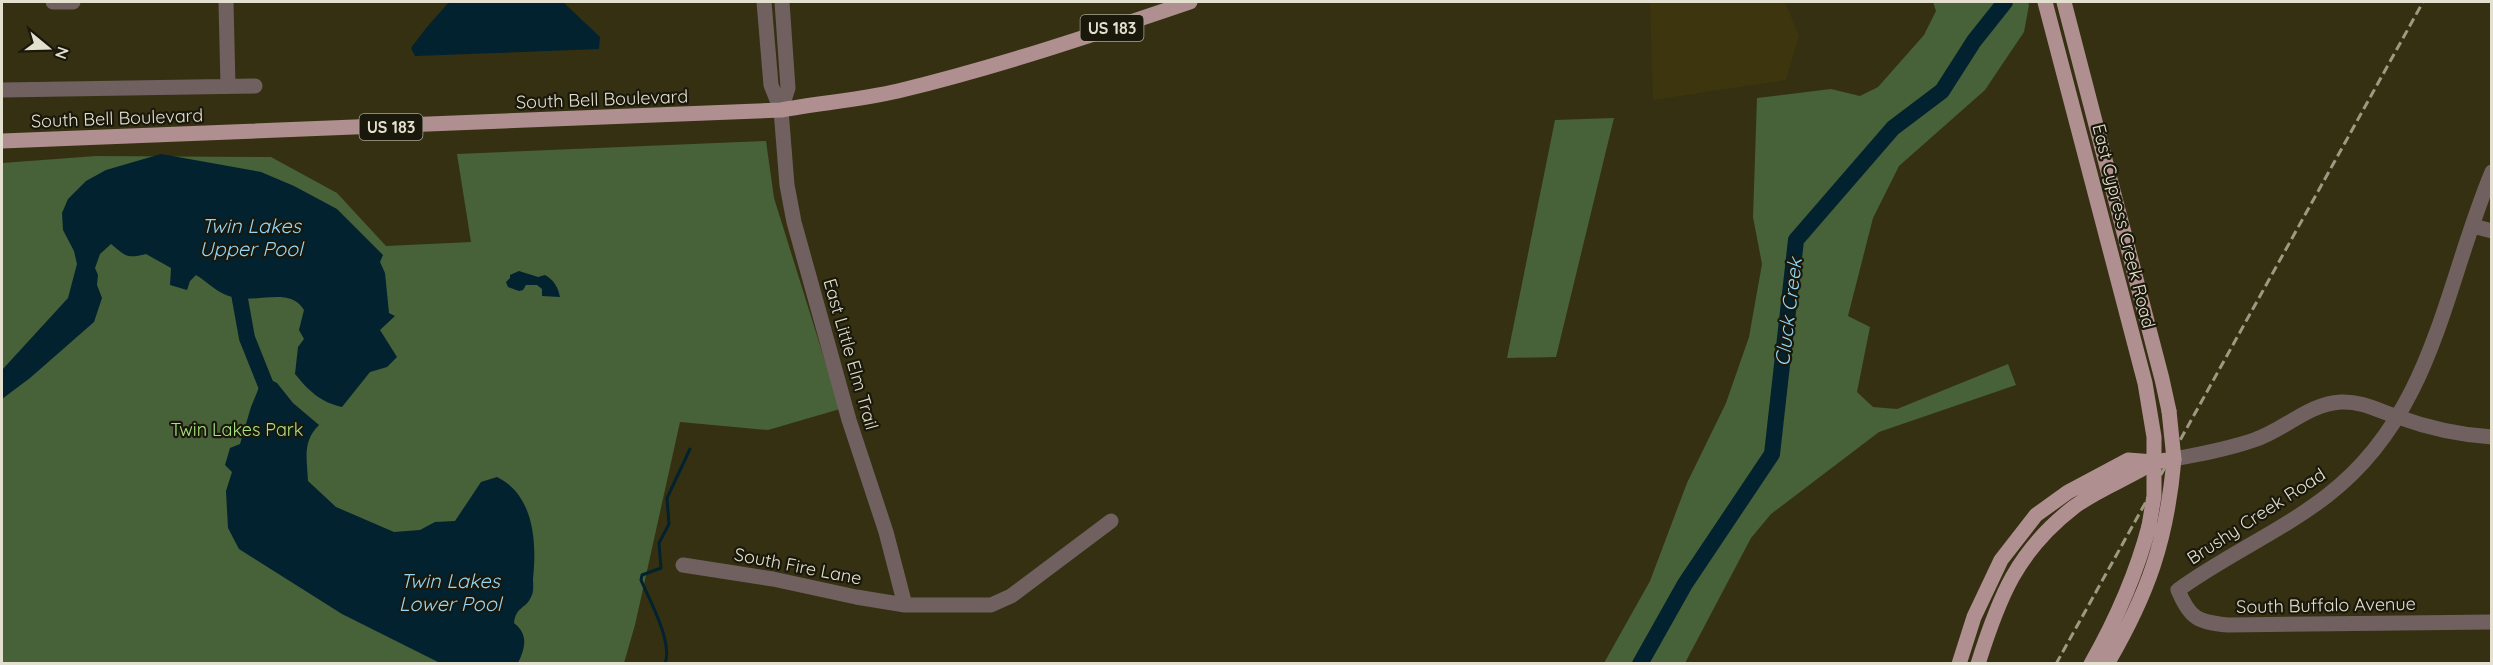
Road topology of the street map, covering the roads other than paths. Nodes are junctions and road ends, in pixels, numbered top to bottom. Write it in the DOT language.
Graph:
graph roads {
  1 [pos="53,2"];
  2 [pos="73,2"];
  3 [pos="226,2"];
  4 [pos="764,2"];
  5 [pos="782,2"];
  6 [pos="1190,2"];
  7 [pos="2046,2"];
  8 [pos="2064,2"];
  9 [pos="228,86"];
  10 [pos="255,86"];
  11 [pos="2,90"];
  12 [pos="2090,100"];
  13 [pos="2072,101"];
  14 [pos="781,110"];
  15 [pos="2,141"];
  16 [pos="2492,172"];
  17 [pos="2473,226"];
  18 [pos="2492,231"];
  19 [pos="2397,417"];
  20 [pos="2492,437"];
  21 [pos="2181,458"];
  22 [pos="2148,461"];
  23 [pos="1111,521"];
  24 [pos="682,565"];
  25 [pos="2178,590"];
  26 [pos="906,605"];
  27 [pos="2492,622"];
  28 [pos="1959,663"];
  29 [pos="1978,663"];
  30 [pos="2091,663"];
  31 [pos="2107,663"];
  1 -- 2 [label="street"];
  3 -- 9 [label="street"];
  4 -- 14 [label="street"];
  5 -- 14 [label="street"];
  6 -- 14 [label="main road, South Bell Boulevard / US 183"];
  7 -- 13 [label="main road, East Cypress Creek Road"];
  8 -- 12 [label="main road, East Cypress Creek Road"];
  9 -- 10 [label="street"];
  9 -- 11 [label="street"];
  12 -- 13 [label="main road"];
  12 -- 21 [label="main road, East Cypress Creek Road, bridge"];
  13 -- 22 [label="main road, East Cypress Creek Road"];
  14 -- 15 [label="main road, South Bell Boulevard / US 183"];
  14 -- 26 [label="street, East Little Elm Trail"];
  16 -- 17 [label="street, Brushy Creek Road"];
  17 -- 18 [label="street"];
  17 -- 19 [label="street, Brushy Creek Road"];
  19 -- 20 [label="street"];
  19 -- 21 [label="street"];
  19 -- 25 [label="street, Brushy Creek Road"];
  21 -- 22 [label="main road, bridge"];
  21 -- 31 [label="main road, Brushy Creek Road"];
  22 -- 28 [label="main road"];
  22 -- 29 [label="main road"];
  22 -- 30 [label="main road, bridge"];
  23 -- 26 [label="street, South Fire Lane"];
  24 -- 26 [label="street, South Fire Lane"];
  25 -- 27 [label="street, South Buffalo Avenue"];
}
